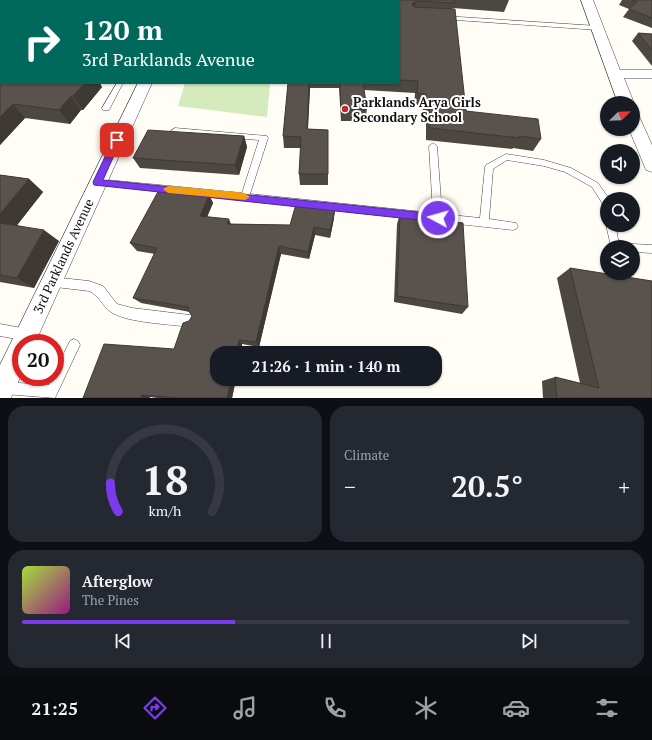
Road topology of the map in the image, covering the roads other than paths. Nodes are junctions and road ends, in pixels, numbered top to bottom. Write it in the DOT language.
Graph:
graph roads {
  1 [pos="587,0"];
  2 [pos="461,13"];
  3 [pos="504,16"];
  4 [pos="524,17"];
  5 [pos="437,18"];
  6 [pos="506,22"];
  7 [pos="598,28"];
  8 [pos="614,74"];
  9 [pos="652,74"];
  10 [pos="119,84"];
  11 [pos="145,84"];
  12 [pos="623,96"];
  13 [pos="106,108"];
  14 [pos="176,131"];
  15 [pos="640,136"];
  16 [pos="433,146"];
  17 [pos="652,165"];
  18 [pos="97,182"];
  19 [pos="600,192"];
  20 [pos="245,197"];
  21 [pos="438,218"];
  22 [pos="484,223"];
  23 [pos="513,226"];
  24 [pos="640,248"];
  25 [pos="652,249"];
  26 [pos="51,282"];
  27 [pos="190,321"];
  28 [pos="0,330"];
  29 [pos="28,334"];
  30 [pos="12,336"];
  31 [pos="74,345"];
  32 [pos="12,367"];
  33 [pos="1,390"];
  34 [pos="51,394"];
  1 -- 7 [label="street"];
  2 -- 3 [label="lane"];
  3 -- 4 [label="lane"];
  3 -- 6 [label="lane"];
  5 -- 6 [label="lane"];
  6 -- 7 [label="lane"];
  7 -- 8 [label="street"];
  8 -- 9 [label="street"];
  8 -- 12 [label="street"];
  10 -- 13 [label="lane"];
  11 -- 18 [label="street, 3rd Parklands Avenue"];
  14 -- 20 [label="lane"];
  15 -- 17 [label="street"];
  16 -- 21 [label="lane"];
  18 -- 20 [label="lane"];
  18 -- 26 [label="street, 3rd Parklands Avenue"];
  19 -- 22 [label="lane"];
  20 -- 21 [label="lane"];
  21 -- 22 [label="lane"];
  22 -- 23 [label="lane"];
  24 -- 25 [label="lane"];
  26 -- 27 [label="lane"];
  26 -- 29 [label="street, 3rd Parklands Avenue"];
  28 -- 30 [label="lane"];
  31 -- 34 [label="lane"];
  32 -- 33 [label="street, 3rd Parklands Avenue"];
  33 -- 34 [label="lane"];
}
